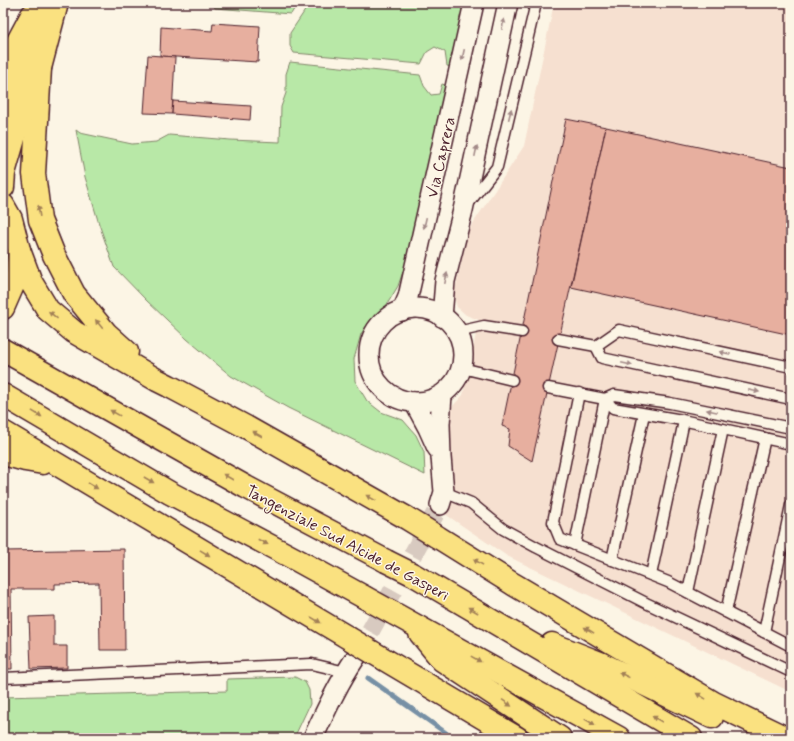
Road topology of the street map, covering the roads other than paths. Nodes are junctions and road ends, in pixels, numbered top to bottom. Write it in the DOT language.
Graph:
graph roads {
  1 [pos="474,3"];
  2 [pos="508,3"];
  3 [pos="536,3"];
  4 [pos="50,4"];
  5 [pos="3,64"];
  6 [pos="40,68"];
  7 [pos="3,115"];
  8 [pos="3,187"];
  9 [pos="3,205"];
  10 [pos="463,210"];
  11 [pos="19,250"];
  12 [pos="3,308"];
  13 [pos="402,311"];
  14 [pos="442,317"];
  15 [pos="457,332"];
  16 [pos="522,332"];
  17 [pos="558,339"];
  18 [pos="596,346"];
  19 [pos="9,353"];
  20 [pos="791,367"];
  21 [pos="462,368"];
  22 [pos="157,380"];
  23 [pos="512,380"];
  24 [pos="548,388"];
  25 [pos="579,393"];
  26 [pos="3,395"];
  27 [pos="442,395"];
  28 [pos="605,399"];
  29 [pos="791,399"];
  30 [pos="414,402"];
  31 [pos="644,414"];
  32 [pos="684,421"];
  33 [pos="791,428"];
  34 [pos="723,429"];
  35 [pos="3,432"];
  36 [pos="765,438"];
  37 [pos="791,444"];
  38 [pos="3,454"];
  39 [pos="441,457"];
  40 [pos="60,466"];
  41 [pos="442,498"];
  42 [pos="791,505"];
  43 [pos="575,545"];
  44 [pos="612,560"];
  45 [pos="651,575"];
  46 [pos="688,592"];
  47 [pos="726,612"];
  48 [pos="492,622"];
  49 [pos="413,624"];
  50 [pos="764,632"];
  51 [pos="791,646"];
  52 [pos="358,660"];
  53 [pos="791,672"];
  54 [pos="3,678"];
  55 [pos="313,738"];
  56 [pos="517,738"];
  57 [pos="560,738"];
  58 [pos="619,738"];
  59 [pos="691,738"];
  60 [pos="761,738"];
  61 [pos="786,738"];
  1 -- 13 [label="street, Via Caprera, one-way"];
  10 -- 2 [label="street, Via Caprera, one-way"];
  10 -- 3 [label="lane, Via Caprera, one-way"];
  4 -- 5 [label="highway"];
  4 -- 6 [label="highway"];
  4 -- 7 [label="highway"];
  6 -- 8 [label="highway"];
  22 -- 6 [label="highway, one-way"];
  9 -- 11 [label="highway"];
  14 -- 10 [label="street, Via Caprera, one-way"];
  11 -- 12 [label="highway"];
  22 -- 11 [label="highway, one-way"];
  13 -- 14 [label="street"];
  13 -- 30 [label="street"];
  14 -- 15 [label="street"];
  15 -- 16 [label="lane"];
  15 -- 21 [label="street"];
  17 -- 18 [label="lane"];
  20 -- 18 [label="lane, one-way"];
  18 -- 29 [label="lane, one-way"];
  48 -- 19 [label="highway, Tangenziale Sud Alcide de Gasperi, one-way, bridge"];
  21 -- 23 [label="lane"];
  21 -- 27 [label="street"];
  61 -- 22 [label="highway, one-way, bridge"];
  24 -- 25 [label="lane"];
  25 -- 28 [label="lane"];
  25 -- 43 [label="lane"];
  26 -- 49 [label="highway, one-way, bridge"];
  27 -- 30 [label="street"];
  27 -- 39 [label="street"];
  28 -- 31 [label="lane"];
  33 -- 28 [label="lane, one-way"];
  28 -- 43 [label="lane"];
  30 -- 39 [label="street"];
  31 -- 32 [label="lane"];
  31 -- 44 [label="lane"];
  32 -- 34 [label="lane"];
  32 -- 45 [label="lane"];
  34 -- 36 [label="lane"];
  34 -- 46 [label="lane"];
  35 -- 40 [label="highway"];
  36 -- 37 [label="lane"];
  36 -- 47 [label="lane"];
  38 -- 40 [label="highway"];
  39 -- 41 [label="street"];
  40 -- 52 [label="highway, one-way, bridge"];
  41 -- 53 [label="lane"];
  42 -- 50 [label="lane"];
  43 -- 44 [label="lane"];
  44 -- 45 [label="lane"];
  45 -- 46 [label="lane"];
  46 -- 47 [label="lane"];
  47 -- 50 [label="lane"];
  59 -- 48 [label="highway, Tangenziale Sud Alcide de Gasperi, one-way"];
  60 -- 48 [label="highway, one-way"];
  49 -- 57 [label="highway, one-way"];
  49 -- 58 [label="highway, one-way"];
  50 -- 51 [label="lane"];
  52 -- 54 [label="lane"];
  52 -- 55 [label="street"];
  52 -- 56 [label="highway"];
}
